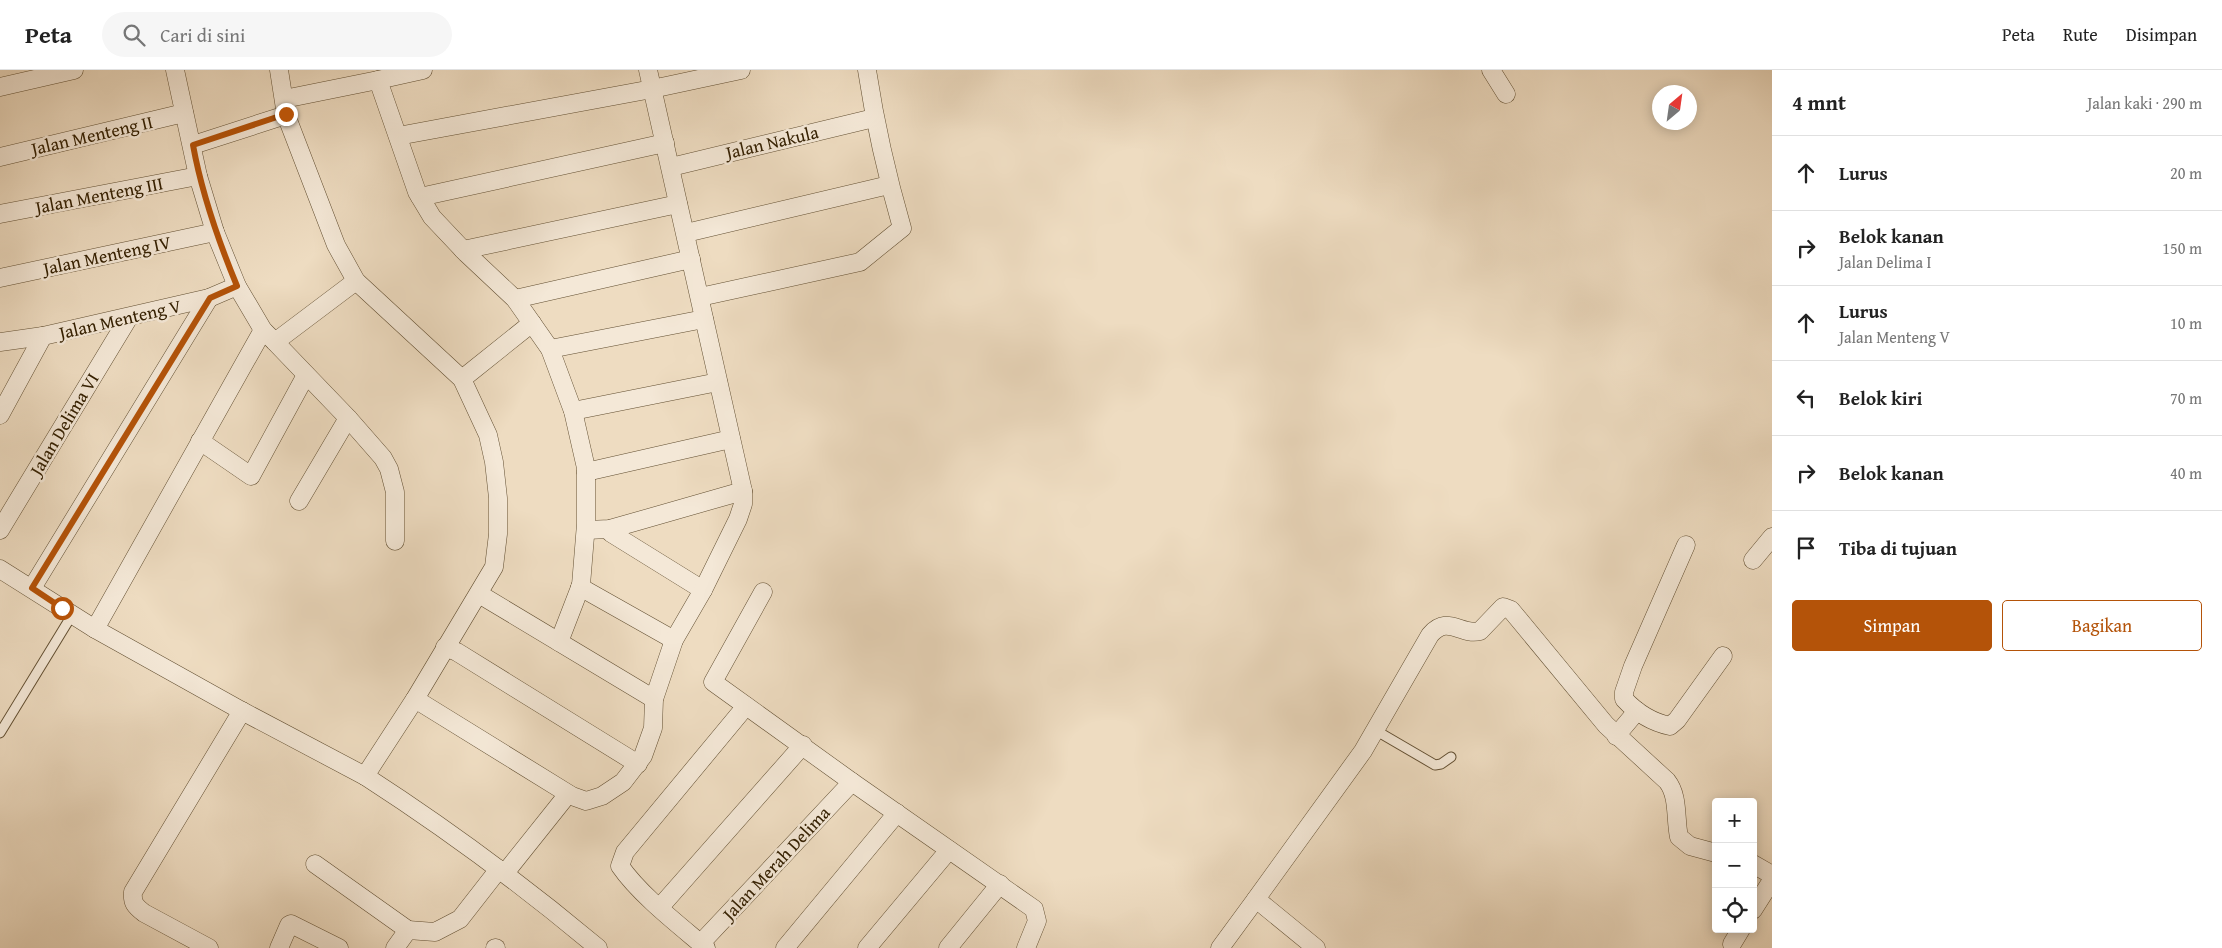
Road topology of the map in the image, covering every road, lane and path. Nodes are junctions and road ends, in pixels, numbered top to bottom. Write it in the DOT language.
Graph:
graph roads {
  1 [pos="74,70"];
  2 [pos="176,70"];
  3 [pos="279,70"];
  4 [pos="423,70"];
  5 [pos="648,70"];
  6 [pos="741,70"];
  7 [pos="867,70"];
  8 [pos="1491,70"];
  9 [pos="378,80"];
  10 [pos="0,87"];
  11 [pos="652,89"];
  12 [pos="1506,94"];
  13 [pos="285,107"];
  14 [pos="184,113"];
  15 [pos="874,118"];
  16 [pos="398,136"];
  17 [pos="665,143"];
  18 [pos="193,145"];
  19 [pos="0,156"];
  20 [pos="671,166"];
  21 [pos="198,176"];
  22 [pos="889,185"];
  23 [pos="420,197"];
  24 [pos="678,204"];
  25 [pos="0,214"];
  26 [pos="215,232"];
  27 [pos="686,233"];
  28 [pos="463,250"];
  29 [pos="691,259"];
  30 [pos="0,278"];
  31 [pos="356,281"];
  32 [pos="237,286"];
  33 [pos="700,297"];
  34 [pos="210,298"];
  35 [pos="515,299"];
  36 [pos="129,317"];
  37 [pos="704,319"];
  38 [pos="532,323"];
  39 [pos="43,336"];
  40 [pos="269,336"];
  41 [pos="0,342"];
  42 [pos="550,349"];
  43 [pos="306,375"];
  44 [pos="462,379"];
  45 [pos="718,382"];
  46 [pos="573,411"];
  47 [pos="0,415"];
  48 [pos="348,418"];
  49 [pos="731,439"];
  50 [pos="200,441"];
  51 [pos="586,472"];
  52 [pos="743,491"];
  53 [pos="299,502"];
  54 [pos="610,529"];
  55 [pos="0,530"];
  56 [pos="586,530"];
  57 [pos="1772,537"];
  58 [pos="395,541"];
  59 [pos="1686,545"];
  60 [pos="1753,560"];
  61 [pos="0,569"];
  62 [pos="580,587"];
  63 [pos="32,588"];
  64 [pos="703,590"];
  65 [pos="763,592"];
  66 [pos="479,594"];
  67 [pos="72,615"];
  68 [pos="95,629"];
  69 [pos="674,640"];
  70 [pos="559,642"];
  71 [pos="445,647"];
  72 [pos="1723,656"];
  73 [pos="415,699"];
  74 [pos="654,699"];
  75 [pos="746,706"];
  76 [pos="242,711"];
  77 [pos="1637,712"];
  78 [pos="1375,730"];
  79 [pos="0,733"];
  80 [pos="1616,736"];
  81 [pos="803,746"];
  82 [pos="1451,757"];
  83 [pos="638,764"];
  84 [pos="365,776"];
  85 [pos="852,782"];
  86 [pos="568,794"];
  87 [pos="897,813"];
  88 [pos="949,850"];
  89 [pos="1712,852"];
  90 [pos="315,864"];
  91 [pos="1757,866"];
  92 [pos="505,873"];
  93 [pos="1772,875"];
  94 [pos="1772,880"];
  95 [pos="1000,884"];
  96 [pos="1256,899"];
  97 [pos="1757,904"];
  98 [pos="660,908"];
  99 [pos="408,930"];
  100 [pos="703,946"];
  101 [pos="209,948"];
  102 [pos="278,948"];
  103 [pos="339,948"];
  104 [pos="395,948"];
  105 [pos="598,948"];
  106 [pos="785,948"];
  107 [pos="867,948"];
  108 [pos="948,948"];
  109 [pos="1026,948"];
  110 [pos="1220,948"];
  111 [pos="1316,948"];
  1 -- 10 [label="street"];
  2 -- 14 [label="street"];
  3 -- 13 [label="street"];
  4 -- 9 [label="street"];
  5 -- 11 [label="street"];
  6 -- 11 [label="street"];
  7 -- 15 [label="street"];
  8 -- 12 [label="street"];
  9 -- 13 [label="street"];
  9 -- 16 [label="street"];
  11 -- 16 [label="street"];
  11 -- 17 [label="street"];
  13 -- 18 [label="street"];
  13 -- 31 [label="street"];
  14 -- 18 [label="street"];
  14 -- 19 [label="street, Jalan Menteng II"];
  15 -- 20 [label="street, Jalan Nakula"];
  15 -- 22 [label="street"];
  16 -- 23 [label="street"];
  17 -- 20 [label="street"];
  17 -- 23 [label="street"];
  18 -- 21 [label="street"];
  20 -- 24 [label="street"];
  21 -- 25 [label="street, Jalan Menteng III"];
  21 -- 26 [label="street"];
  22 -- 27 [label="street"];
  22 -- 33 [label="street"];
  23 -- 28 [label="street"];
  24 -- 27 [label="street"];
  24 -- 28 [label="street"];
  26 -- 30 [label="street, Jalan Menteng IV"];
  26 -- 32 [label="street"];
  27 -- 29 [label="street"];
  28 -- 35 [label="street"];
  29 -- 33 [label="street"];
  29 -- 35 [label="street"];
  31 -- 40 [label="street"];
  31 -- 44 [label="street"];
  32 -- 34 [label="street, Jalan Menteng V"];
  32 -- 40 [label="street"];
  33 -- 37 [label="street"];
  34 -- 36 [label="street, Jalan Menteng V"];
  34 -- 63 [label="street"];
  35 -- 38 [label="street"];
  36 -- 39 [label="street, Jalan Menteng V"];
  36 -- 55 [label="street, Jalan Delima VI"];
  37 -- 42 [label="street"];
  37 -- 45 [label="street"];
  38 -- 42 [label="street"];
  38 -- 44 [label="street"];
  39 -- 41 [label="street, Jalan Menteng V"];
  39 -- 47 [label="street"];
  40 -- 43 [label="street"];
  40 -- 50 [label="street"];
  42 -- 46 [label="street"];
  43 -- 48 [label="street"];
  43 -- 50 [label="street"];
  44 -- 66 [label="street"];
  45 -- 46 [label="street"];
  45 -- 49 [label="street"];
  46 -- 51 [label="street"];
  48 -- 53 [label="street"];
  48 -- 58 [label="street"];
  49 -- 51 [label="street"];
  49 -- 52 [label="street"];
  50 -- 68 [label="street"];
  51 -- 56 [label="street"];
  52 -- 54 [label="street"];
  52 -- 64 [label="street"];
  54 -- 56 [label="street"];
  54 -- 64 [label="street"];
  56 -- 62 [label="street"];
  57 -- 60 [label="street"];
  59 -- 77 [label="street"];
  61 -- 63 [label="street"];
  62 -- 69 [label="street"];
  62 -- 70 [label="street"];
  63 -- 67 [label="street"];
  64 -- 69 [label="street"];
  65 -- 75 [label="street"];
  66 -- 70 [label="street"];
  66 -- 71 [label="street"];
  67 -- 68 [label="street"];
  67 -- 79 [label="lane"];
  68 -- 76 [label="street"];
  69 -- 74 [label="street"];
  70 -- 74 [label="street"];
  71 -- 73 [label="street"];
  71 -- 83 [label="street"];
  72 -- 77 [label="street"];
  73 -- 84 [label="street"];
  73 -- 86 [label="street"];
  74 -- 83 [label="street"];
  75 -- 81 [label="street"];
  75 -- 98 [label="street"];
  76 -- 84 [label="street"];
  76 -- 101 [label="street"];
  77 -- 80 [label="street"];
  78 -- 80 [label="street"];
  78 -- 82 [label="lane"];
  78 -- 96 [label="street"];
  80 -- 89 [label="street"];
  81 -- 85 [label="street"];
  81 -- 98 [label="street"];
  83 -- 86 [label="street"];
  84 -- 92 [label="street"];
  85 -- 87 [label="street"];
  85 -- 100 [label="street, Jalan Merah Delima"];
  86 -- 92 [label="street"];
  87 -- 88 [label="street"];
  87 -- 106 [label="street"];
  88 -- 95 [label="street"];
  88 -- 107 [label="street"];
  90 -- 99 [label="street"];
  91 -- 93 [label="street"];
  92 -- 99 [label="street"];
  92 -- 105 [label="street"];
  94 -- 97 [label="street"];
  95 -- 108 [label="street"];
  95 -- 109 [label="street"];
  96 -- 110 [label="street"];
  96 -- 111 [label="street"];
  98 -- 100 [label="street"];
  99 -- 104 [label="street"];
  102 -- 103 [label="street"];
}
